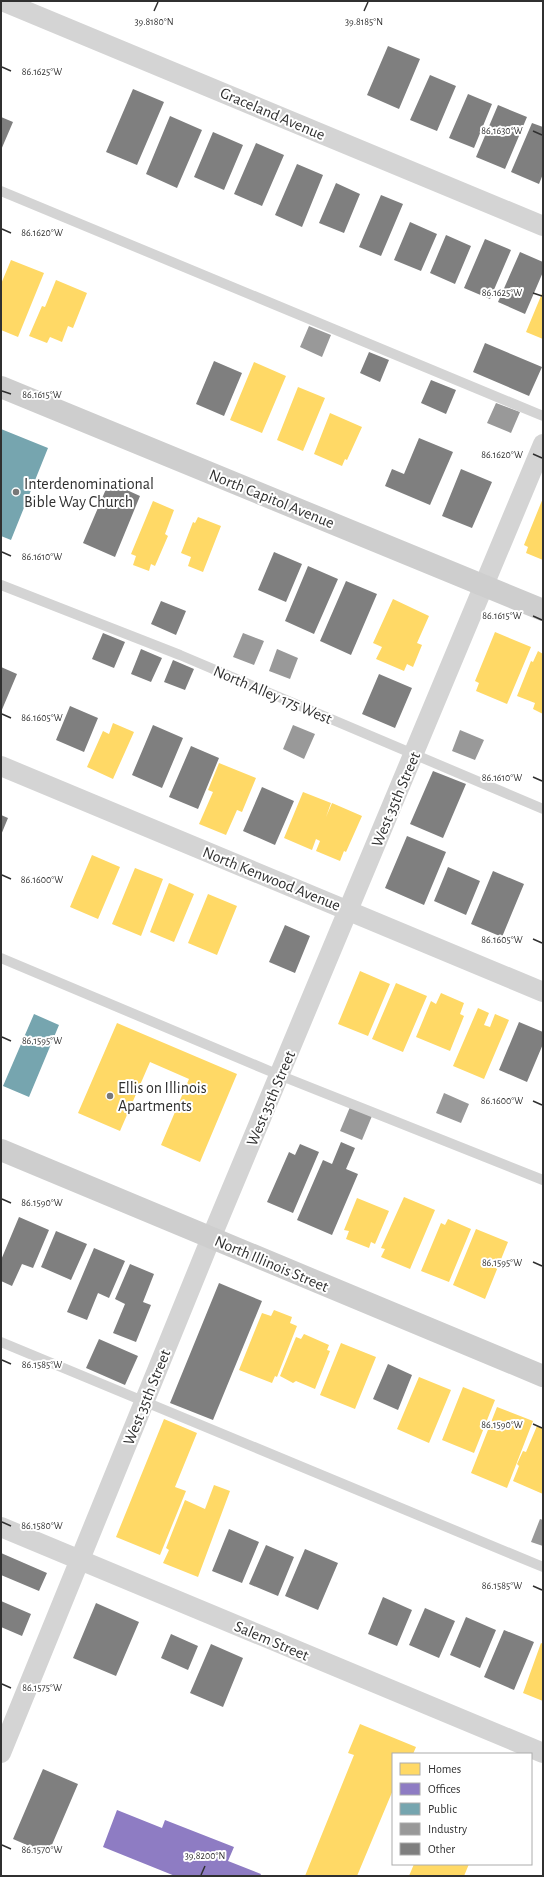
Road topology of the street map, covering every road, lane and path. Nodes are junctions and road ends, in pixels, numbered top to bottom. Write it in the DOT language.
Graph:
graph roads {
  1 [pos="2,1"];
  2 [pos="1,191"];
  3 [pos="543,226"];
  4 [pos="1,387"];
  5 [pos="543,416"];
  6 [pos="543,444"];
  7 [pos="1,585"];
  8 [pos="484,585"];
  9 [pos="543,610"];
  10 [pos="414,754"];
  11 [pos="1,766"];
  12 [pos="543,809"];
  13 [pos="348,910"];
  14 [pos="1,958"];
  15 [pos="543,992"];
  16 [pos="280,1075"];
  17 [pos="1,1150"];
  18 [pos="543,1180"];
  19 [pos="211,1238"];
  20 [pos="1,1342"];
  21 [pos="543,1376"];
  22 [pos="144,1402"];
  23 [pos="1,1527"];
  24 [pos="80,1560"];
  25 [pos="543,1567"];
  26 [pos="1,1752"];
  27 [pos="543,1753"];
  1 -- 3 [label="street, Graceland Avenue"];
  2 -- 5 [label="lane"];
  4 -- 8 [label="main road, North Capitol Avenue"];
  6 -- 8 [label="street, West 35th Street"];
  7 -- 10 [label="lane, North Alley 175 West"];
  8 -- 9 [label="main road, North Capitol Avenue"];
  8 -- 10 [label="street, West 35th Street"];
  10 -- 12 [label="lane, North Alley 175 West"];
  10 -- 13 [label="street, West 35th Street"];
  11 -- 13 [label="street, North Kenwood Avenue"];
  13 -- 15 [label="street, North Kenwood Avenue"];
  13 -- 16 [label="street, West 35th Street"];
  14 -- 16 [label="lane"];
  16 -- 18 [label="lane"];
  16 -- 19 [label="street, West 35th Street"];
  17 -- 19 [label="main road, North Illinois Street"];
  19 -- 21 [label="main road, North Illinois Street"];
  19 -- 22 [label="street, West 35th Street"];
  20 -- 22 [label="lane"];
  22 -- 24 [label="street, West 35th Street"];
  22 -- 25 [label="lane"];
  23 -- 24 [label="street, Salem Street"];
  24 -- 26 [label="street, West 35th Street"];
  24 -- 27 [label="street, Salem Street"];
}
